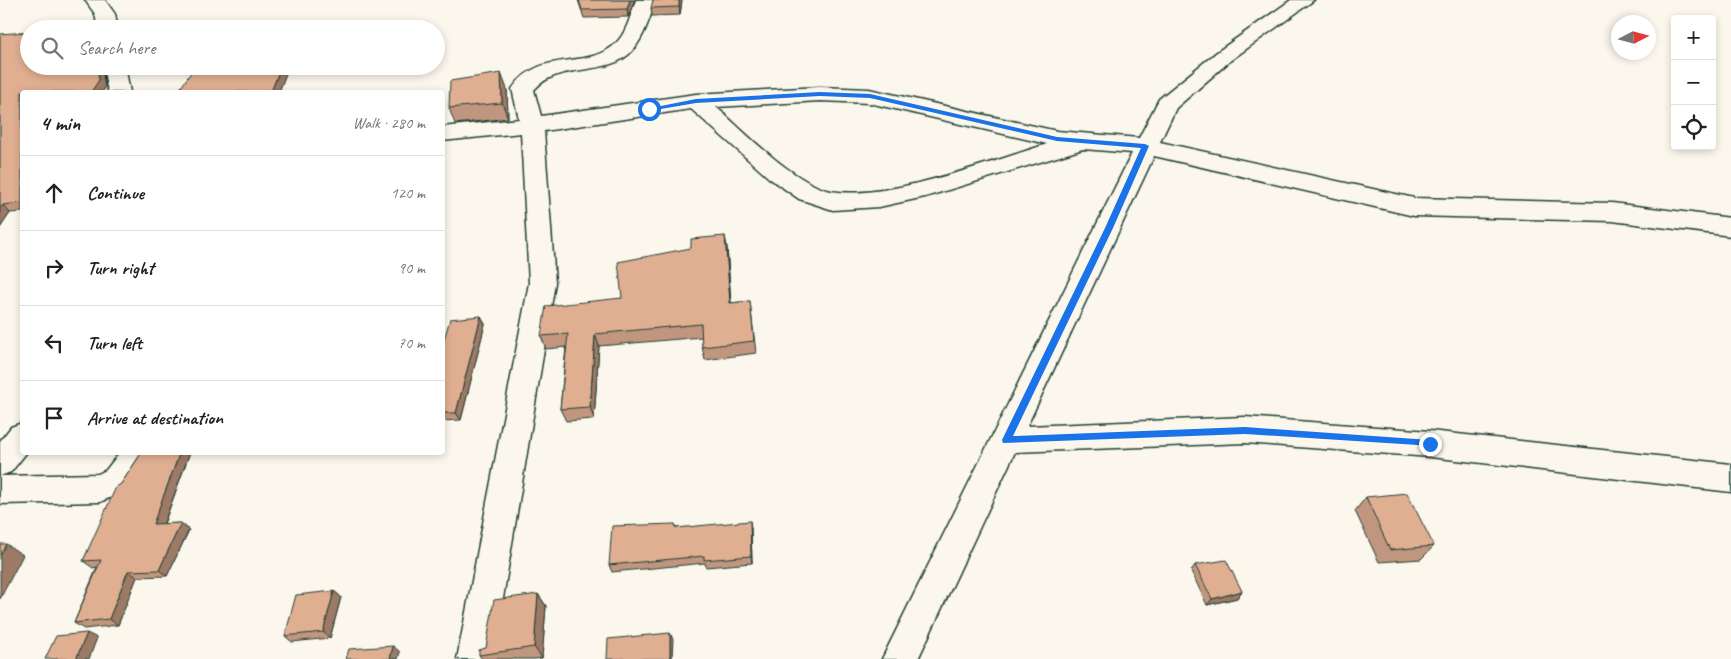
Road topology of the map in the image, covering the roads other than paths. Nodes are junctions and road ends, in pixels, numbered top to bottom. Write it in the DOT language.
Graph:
graph roads {
  1 [pos="95,0"];
  2 [pos="646,0"];
  3 [pos="1304,0"];
  4 [pos="106,20"];
  5 [pos="116,75"];
  6 [pos="119,90"];
  7 [pos="696,101"];
  8 [pos="532,125"];
  9 [pos="445,134"];
  10 [pos="1080,142"];
  11 [pos="1145,146"];
  12 [pos="1731,227"];
  13 [pos="20,438"];
  14 [pos="1007,440"];
  15 [pos="136,455"];
  16 [pos="0,463"];
  17 [pos="1731,478"];
  18 [pos="0,490"];
  19 [pos="475,659"];
  20 [pos="900,659"];
  1 -- 4 [label="street"];
  2 -- 8 [label="street"];
  3 -- 11 [label="street"];
  5 -- 6 [label="street"];
  7 -- 8 [label="street"];
  7 -- 10 [label="street"];
  7 -- 10 [label="street"];
  8 -- 9 [label="street"];
  8 -- 19 [label="street"];
  10 -- 11 [label="street"];
  11 -- 12 [label="street"];
  11 -- 14 [label="street"];
  13 -- 16 [label="street"];
  14 -- 17 [label="street"];
  14 -- 20 [label="street"];
  15 -- 18 [label="street"];
}
